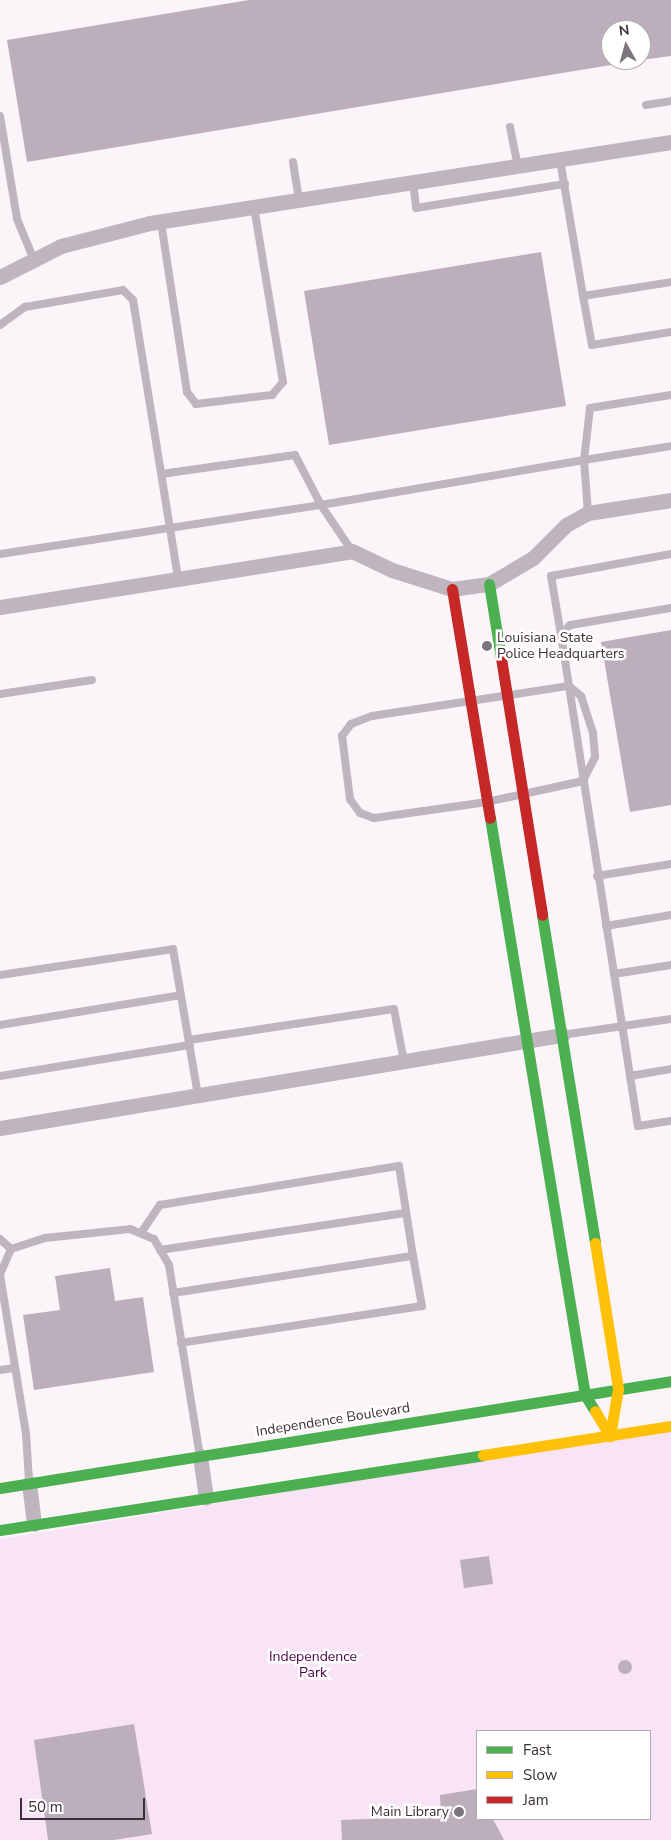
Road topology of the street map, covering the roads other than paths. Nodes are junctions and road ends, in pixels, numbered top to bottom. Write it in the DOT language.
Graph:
graph roads {
  1 [pos="671,101"];
  2 [pos="646,105"];
  3 [pos="0,116"];
  4 [pos="510,127"];
  5 [pos="671,142"];
  6 [pos="560,160"];
  7 [pos="293,162"];
  8 [pos="518,167"];
  9 [pos="413,182"];
  10 [pos="565,184"];
  11 [pos="299,200"];
  12 [pos="254,207"];
  13 [pos="161,222"];
  14 [pos="34,260"];
  15 [pos="0,277"];
  16 [pos="671,282"];
  17 [pos="583,296"];
  18 [pos="0,325"];
  19 [pos="671,332"];
  20 [pos="671,395"];
  21 [pos="671,446"];
  22 [pos="584,460"];
  23 [pos="161,474"];
  24 [pos="671,500"];
  25 [pos="321,504"];
  26 [pos="588,513"];
  27 [pos="170,528"];
  28 [pos="352,551"];
  29 [pos="0,554"];
  30 [pos="671,554"];
  31 [pos="178,578"];
  32 [pos="489,584"];
  33 [pos="452,590"];
  34 [pos="0,607"];
  35 [pos="671,608"];
  36 [pos="562,636"];
  37 [pos="92,680"];
  38 [pos="569,686"];
  39 [pos="0,694"];
  40 [pos="507,695"];
  41 [pos="470,702"];
  42 [pos="583,781"];
  43 [pos="523,795"];
  44 [pos="487,802"];
  45 [pos="671,864"];
  46 [pos="597,876"];
  47 [pos="671,915"];
  48 [pos="606,926"];
  49 [pos="671,965"];
  50 [pos="614,974"];
  51 [pos="0,975"];
  52 [pos="181,995"];
  53 [pos="671,1019"];
  54 [pos="0,1025"];
  55 [pos="622,1026"];
  56 [pos="562,1035"];
  57 [pos="189,1042"];
  58 [pos="526,1042"];
  59 [pos="404,1062"];
  60 [pos="671,1070"];
  61 [pos="0,1076"];
  62 [pos="630,1076"];
  63 [pos="198,1096"];
  64 [pos="671,1121"];
  65 [pos="0,1128"];
  66 [pos="406,1213"];
  67 [pos="141,1233"];
  68 [pos="0,1239"];
  69 [pos="11,1249"];
  70 [pos="160,1250"];
  71 [pos="413,1256"];
  72 [pos="0,1275"];
  73 [pos="173,1293"];
  74 [pos="3,1320"];
  75 [pos="181,1343"];
  76 [pos="15,1368"];
  77 [pos="0,1370"];
  78 [pos="671,1381"];
  79 [pos="618,1389"];
  80 [pos="584,1395"];
  81 [pos="671,1426"];
  82 [pos="610,1436"];
  83 [pos="200,1456"];
  84 [pos="29,1483"];
  85 [pos="0,1488"];
  86 [pos="206,1498"];
  87 [pos="34,1524"];
  88 [pos="0,1530"];
  1 -- 2 [label="lane"];
  3 -- 14 [label="lane"];
  4 -- 8 [label="lane"];
  5 -- 6 [label="street"];
  6 -- 8 [label="street"];
  6 -- 10 [label="lane"];
  7 -- 11 [label="lane"];
  8 -- 9 [label="street"];
  9 -- 10 [label="lane"];
  9 -- 11 [label="street"];
  10 -- 17 [label="lane"];
  11 -- 12 [label="street"];
  12 -- 13 [label="street"];
  12 -- 13 [label="lane"];
  13 -- 14 [label="street"];
  14 -- 15 [label="street"];
  16 -- 17 [label="lane"];
  17 -- 19 [label="lane"];
  18 -- 23 [label="lane"];
  20 -- 22 [label="lane"];
  21 -- 22 [label="lane"];
  22 -- 25 [label="lane"];
  22 -- 26 [label="lane"];
  23 -- 25 [label="lane"];
  23 -- 27 [label="lane"];
  24 -- 26 [label="street"];
  25 -- 27 [label="lane"];
  25 -- 28 [label="lane"];
  26 -- 32 [label="street"];
  27 -- 29 [label="lane"];
  27 -- 31 [label="lane"];
  28 -- 31 [label="street"];
  28 -- 33 [label="street"];
  30 -- 36 [label="lane"];
  31 -- 34 [label="street"];
  32 -- 33 [label="street"];
  32 -- 40 [label="street"];
  33 -- 41 [label="street"];
  35 -- 36 [label="lane"];
  36 -- 38 [label="lane"];
  37 -- 39 [label="lane"];
  38 -- 40 [label="lane"];
  38 -- 42 [label="lane"];
  38 -- 42 [label="lane"];
  40 -- 41 [label="lane"];
  40 -- 43 [label="street"];
  41 -- 44 [label="street"];
  41 -- 44 [label="lane"];
  42 -- 43 [label="lane"];
  42 -- 46 [label="lane"];
  43 -- 44 [label="lane"];
  43 -- 56 [label="street"];
  44 -- 58 [label="street"];
  45 -- 46 [label="lane"];
  46 -- 48 [label="lane"];
  47 -- 48 [label="lane"];
  48 -- 50 [label="lane"];
  49 -- 50 [label="lane"];
  50 -- 55 [label="lane"];
  51 -- 52 [label="lane"];
  52 -- 54 [label="lane"];
  52 -- 57 [label="lane"];
  53 -- 55 [label="lane"];
  55 -- 56 [label="lane"];
  55 -- 62 [label="lane"];
  56 -- 58 [label="street"];
  56 -- 79 [label="street"];
  57 -- 59 [label="lane"];
  57 -- 61 [label="lane"];
  57 -- 63 [label="lane"];
  58 -- 59 [label="street"];
  58 -- 80 [label="street"];
  59 -- 63 [label="street"];
  60 -- 62 [label="lane"];
  62 -- 64 [label="lane"];
  63 -- 65 [label="street"];
  66 -- 67 [label="lane"];
  66 -- 70 [label="lane"];
  66 -- 71 [label="lane"];
  67 -- 69 [label="lane"];
  67 -- 70 [label="lane"];
  68 -- 69 [label="lane"];
  69 -- 72 [label="lane"];
  70 -- 73 [label="lane"];
  71 -- 73 [label="lane"];
  71 -- 75 [label="lane"];
  72 -- 74 [label="lane"];
  73 -- 75 [label="lane"];
  74 -- 76 [label="lane"];
  75 -- 83 [label="lane"];
  76 -- 77 [label="lane"];
  76 -- 84 [label="lane"];
  78 -- 79 [label="street, Independence Boulevard"];
  79 -- 80 [label="street, Independence Boulevard"];
  79 -- 82 [label="street"];
  80 -- 82 [label="street"];
  80 -- 83 [label="street, Independence Boulevard"];
  81 -- 82 [label="street"];
  82 -- 86 [label="street"];
  83 -- 84 [label="street, Independence Boulevard"];
  83 -- 86 [label="street"];
  84 -- 85 [label="street, Independence Boulevard"];
  84 -- 87 [label="street"];
  86 -- 87 [label="street"];
  87 -- 88 [label="street"];
}
